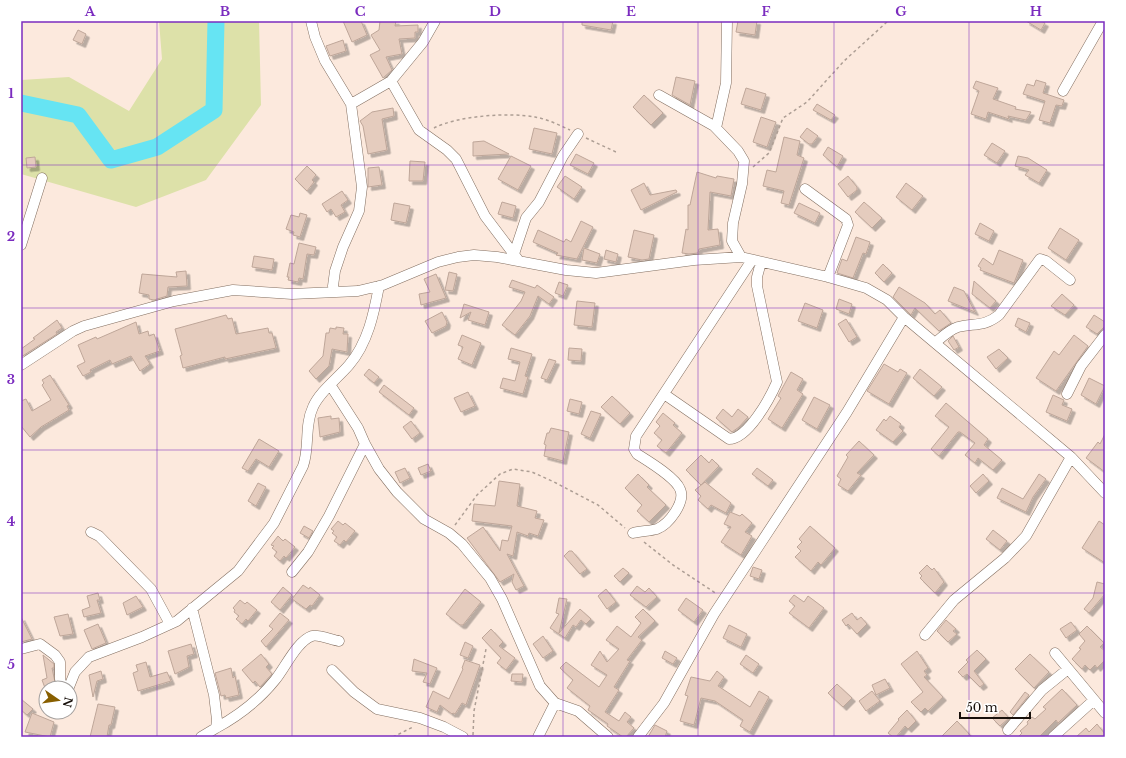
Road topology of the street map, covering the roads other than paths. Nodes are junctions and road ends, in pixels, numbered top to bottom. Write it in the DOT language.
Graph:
graph roads {
  1 [pos="310,21"];
  2 [pos="435,21"];
  3 [pos="727,21"];
  4 [pos="1103,21"];
  5 [pos="391,81"];
  6 [pos="1063,91"];
  7 [pos="659,95"];
  8 [pos="351,104"];
  9 [pos="716,128"];
  10 [pos="578,134"];
  11 [pos="42,178"];
  12 [pos="804,189"];
  13 [pos="21,245"];
  14 [pos="741,257"];
  15 [pos="517,258"];
  16 [pos="756,261"];
  17 [pos="828,277"];
  18 [pos="1070,280"];
  19 [pos="379,286"];
  20 [pos="335,292"];
  21 [pos="904,317"];
  22 [pos="1105,335"];
  23 [pos="935,343"];
  24 [pos="21,365"];
  25 [pos="331,386"];
  26 [pos="664,394"];
  27 [pos="1067,394"];
  28 [pos="365,444"];
  29 [pos="1071,457"];
  30 [pos="1105,493"];
  31 [pos="90,532"];
  32 [pos="633,533"];
  33 [pos="292,572"];
  34 [pos="192,608"];
  35 [pos="170,624"];
  36 [pos="925,635"];
  37 [pos="339,641"];
  38 [pos="21,649"];
  39 [pos="1054,653"];
  40 [pos="1068,669"];
  41 [pos="332,670"];
  42 [pos="1094,700"];
  43 [pos="555,703"];
  44 [pos="1105,713"];
  45 [pos="216,728"];
  46 [pos="1008,730"];
  47 [pos="201,737"];
  48 [pos="463,737"];
  49 [pos="538,737"];
  50 [pos="608,737"];
  51 [pos="638,737"];
  52 [pos="1053,737"];
  1 -- 8 [label="street"];
  2 -- 5 [label="street"];
  3 -- 9 [label="street"];
  4 -- 6 [label="street"];
  5 -- 8 [label="street"];
  5 -- 15 [label="street"];
  7 -- 9 [label="street"];
  8 -- 20 [label="street"];
  9 -- 14 [label="street"];
  10 -- 15 [label="street"];
  11 -- 13 [label="street"];
  12 -- 17 [label="street"];
  14 -- 15 [label="street"];
  14 -- 16 [label="street"];
  15 -- 19 [label="street"];
  16 -- 17 [label="street"];
  16 -- 26 [label="street"];
  16 -- 26 [label="street"];
  17 -- 21 [label="street"];
  18 -- 23 [label="street"];
  19 -- 20 [label="street"];
  19 -- 25 [label="street"];
  20 -- 24 [label="street"];
  21 -- 23 [label="street"];
  21 -- 51 [label="street"];
  22 -- 27 [label="street"];
  23 -- 29 [label="street"];
  25 -- 28 [label="street"];
  25 -- 34 [label="street"];
  26 -- 32 [label="street"];
  28 -- 33 [label="street"];
  28 -- 43 [label="street"];
  29 -- 30 [label="street"];
  29 -- 36 [label="street"];
  31 -- 35 [label="street"];
  34 -- 35 [label="street"];
  34 -- 45 [label="street"];
  35 -- 38 [label="street"];
  37 -- 45 [label="street"];
  39 -- 40 [label="street"];
  40 -- 42 [label="street"];
  40 -- 46 [label="street"];
  41 -- 48 [label="street"];
  42 -- 44 [label="street"];
  42 -- 52 [label="street"];
  43 -- 49 [label="street"];
  43 -- 50 [label="street"];
  45 -- 47 [label="street"];
}
